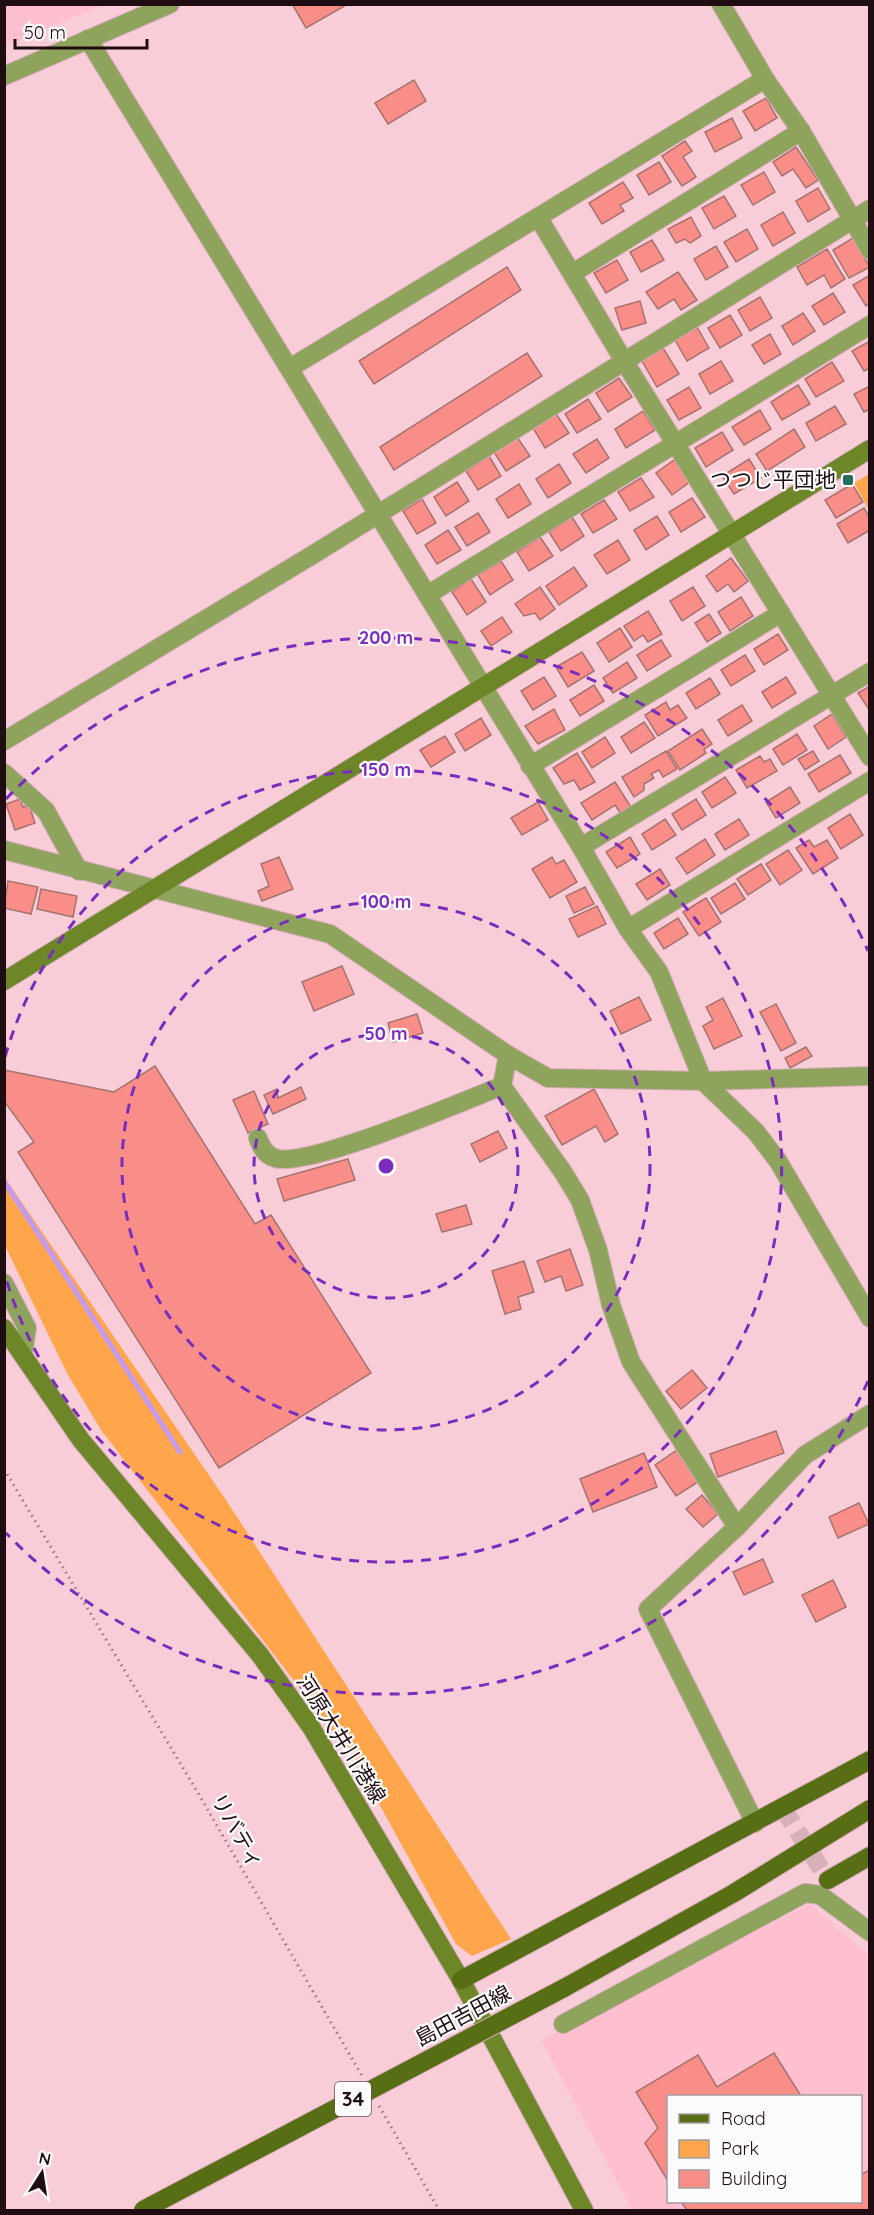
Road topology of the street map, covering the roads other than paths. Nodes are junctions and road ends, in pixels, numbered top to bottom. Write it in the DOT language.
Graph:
graph roads {
  1 [pos="170,4"];
  2 [pos="721,4"];
  3 [pos="88,39"];
  4 [pos="4,76"];
  5 [pos="765,79"];
  6 [pos="801,131"];
  7 [pos="870,209"];
  8 [pos="538,217"];
  9 [pos="851,220"];
  10 [pos="870,250"];
  11 [pos="573,273"];
  12 [pos="870,325"];
  13 [pos="624,361"];
  14 [pos="290,368"];
  15 [pos="675,443"];
  16 [pos="870,449"];
  17 [pos="378,513"];
  18 [pos="732,534"];
  19 [pos="427,595"];
  20 [pos="781,613"];
  21 [pos="870,672"];
  22 [pos="482,688"];
  23 [pos="830,696"];
  24 [pos="4,741"];
  25 [pos="870,757"];
  26 [pos="530,766"];
  27 [pos="4,773"];
  28 [pos="870,782"];
  29 [pos="581,847"];
  30 [pos="4,850"];
  31 [pos="79,871"];
  32 [pos="156,890"];
  33 [pos="628,929"];
  34 [pos="4,981"];
  35 [pos="508,1055"];
  36 [pos="870,1076"];
  37 [pos="703,1081"];
  38 [pos="502,1086"];
  39 [pos="258,1138"];
  40 [pos="4,1283"];
  41 [pos="870,1318"];
  42 [pos="4,1328"];
  43 [pos="23,1354"];
  44 [pos="870,1414"];
  45 [pos="737,1527"];
  46 [pos="870,1760"];
  47 [pos="870,1809"];
  48 [pos="870,1815"];
  49 [pos="755,1823"];
  50 [pos="800,1853"];
  51 [pos="870,1856"];
  52 [pos="828,1880"];
  53 [pos="870,1932"];
  54 [pos="461,1980"];
  55 [pos="562,2024"];
  56 [pos="143,2211"];
  57 [pos="584,2211"];
  1 -- 3 [label="street"];
  2 -- 5 [label="street"];
  3 -- 4 [label="street"];
  3 -- 14 [label="street"];
  5 -- 6 [label="street"];
  5 -- 8 [label="street"];
  6 -- 9 [label="street"];
  6 -- 11 [label="street"];
  7 -- 9 [label="street"];
  8 -- 11 [label="street"];
  8 -- 14 [label="street"];
  9 -- 10 [label="street"];
  9 -- 13 [label="street"];
  11 -- 13 [label="street"];
  12 -- 15 [label="street"];
  13 -- 15 [label="street"];
  13 -- 17 [label="street"];
  14 -- 17 [label="street"];
  15 -- 18 [label="street"];
  15 -- 19 [label="street"];
  16 -- 18 [label="main road"];
  17 -- 19 [label="street"];
  17 -- 24 [label="street"];
  18 -- 20 [label="street"];
  18 -- 22 [label="main road"];
  19 -- 22 [label="street"];
  20 -- 23 [label="street"];
  20 -- 26 [label="street"];
  21 -- 23 [label="street"];
  22 -- 26 [label="street"];
  22 -- 32 [label="main road"];
  23 -- 25 [label="street"];
  23 -- 29 [label="street"];
  26 -- 29 [label="street"];
  27 -- 31 [label="street"];
  28 -- 33 [label="street"];
  29 -- 33 [label="street"];
  30 -- 31 [label="street"];
  31 -- 32 [label="street"];
  32 -- 34 [label="main road"];
  32 -- 35 [label="street"];
  33 -- 37 [label="street"];
  35 -- 37 [label="street"];
  35 -- 38 [label="street"];
  36 -- 37 [label="street"];
  37 -- 41 [label="street"];
  38 -- 39 [label="street"];
  38 -- 45 [label="street"];
  40 -- 43 [label="street"];
  42 -- 43 [label="main road, 河原大井川港線"];
  43 -- 54 [label="main road, 河原大井川港線"];
  44 -- 45 [label="street"];
  45 -- 49 [label="street"];
  46 -- 49 [label="main road"];
  47 -- 50 [label="main road, 島田吉田線 / 34"];
  48 -- 50 [label="main road, 島田吉田線 / 34"];
  49 -- 54 [label="main road"];
  50 -- 56 [label="main road, 島田吉田線 / 34, bridge"];
  51 -- 52 [label="main road"];
  53 -- 55 [label="street"];
  54 -- 57 [label="main road, 河原大井川港線"];
}
